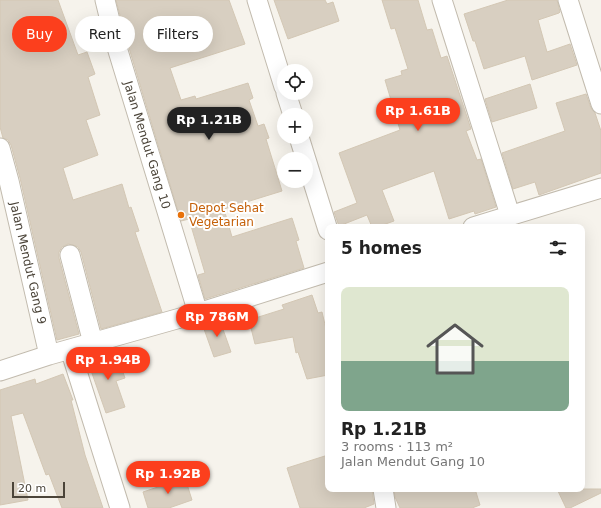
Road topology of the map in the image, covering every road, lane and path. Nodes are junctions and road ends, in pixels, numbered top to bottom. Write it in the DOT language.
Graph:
graph roads {
  1 [pos="105,0"];
  2 [pos="257,0"];
  3 [pos="442,0"];
  4 [pos="568,0"];
  5 [pos="277,64"];
  6 [pos="601,104"];
  7 [pos="301,144"];
  8 [pos="0,148"];
  9 [pos="5,183"];
  10 [pos="601,188"];
  11 [pos="510,215"];
  12 [pos="326,224"];
  13 [pos="482,224"];
  14 [pos="70,255"];
  15 [pos="325,273"];
  16 [pos="198,313"];
  17 [pos="93,343"];
  18 [pos="70,349"];
  19 [pos="49,355"];
  20 [pos="0,371"];
  21 [pos="383,492"];
  22 [pos="120,508"];
  23 [pos="386,508"];
  1 -- 16 [label="street, Jalan Mendut Gang 10"];
  2 -- 5 [label="street"];
  3 -- 11 [label="street"];
  4 -- 6 [label="street"];
  7 -- 12 [label="street"];
  8 -- 9 [label="street, Jalan Mendut Gang 9"];
  9 -- 19 [label="street, Jalan Mendut Gang 9"];
  10 -- 11 [label="street"];
  11 -- 13 [label="street"];
  14 -- 17 [label="street"];
  15 -- 16 [label="street"];
  16 -- 17 [label="street"];
  17 -- 18 [label="street"];
  18 -- 19 [label="street"];
  18 -- 22 [label="street"];
  19 -- 20 [label="street"];
  21 -- 23 [label="street"];
}
